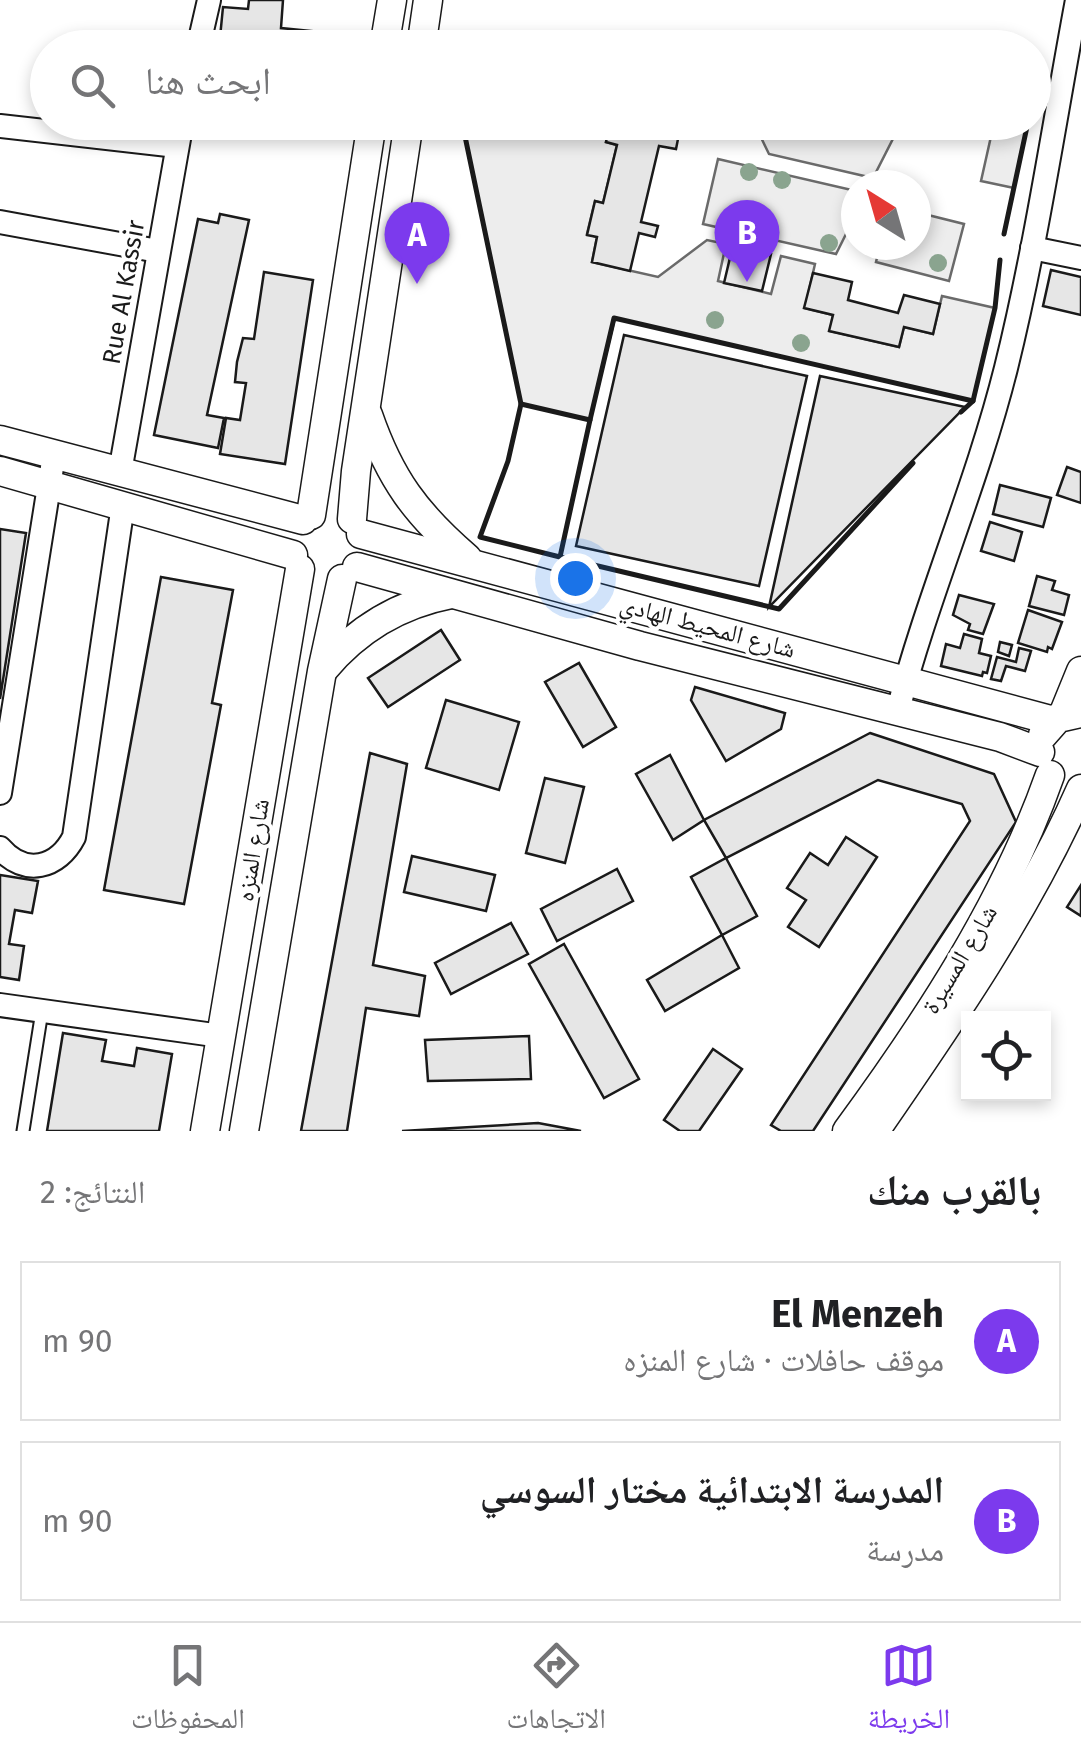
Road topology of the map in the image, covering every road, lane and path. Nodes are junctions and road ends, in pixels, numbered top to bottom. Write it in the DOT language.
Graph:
graph roads {
  1 [pos="209,0"];
  2 [pos="392,0"];
  3 [pos="428,0"];
  4 [pos="1077,0"];
  5 [pos="202,30"];
  6 [pos="387,30"];
  7 [pos="423,30"];
  8 [pos="0,126"];
  9 [pos="30,129"];
  10 [pos="124,140"];
  11 [pos="178,140"];
  12 [pos="369,140"];
  13 [pos="406,140"];
  14 [pos="177,146"];
  15 [pos="0,222"];
  16 [pos="1032,248"];
  17 [pos="158,251"];
  18 [pos="1081,258"];
  19 [pos="366,409"];
  20 [pos="0,440"];
  21 [pos="54,454"];
  22 [pos="0,472"];
  23 [pos="120,472"];
  24 [pos="48,485"];
  25 [pos="123,505"];
  26 [pos="307,518"];
  27 [pos="357,526"];
  28 [pos="297,562"];
  29 [pos="472,562"];
  30 [pos="350,573"];
  31 [pos="451,594"];
  32 [pos="322,671"];
  33 [pos="1081,672"];
  34 [pos="906,680"];
  35 [pos="898,710"];
  36 [pos="1066,716"];
  37 [pos="1046,763"];
  38 [pos="1081,787"];
  39 [pos="0,793"];
  40 [pos="0,848"];
  41 [pos="0,1005"];
  42 [pos="42,1011"];
  43 [pos="221,1036"];
  44 [pos="23,1131"];
  45 [pos="205,1131"];
  46 [pos="244,1131"];
  47 [pos="846,1131"];
  48 [pos="875,1131"];
  1 -- 5 [label="street"];
  2 -- 6 [label="street"];
  3 -- 7 [label="street"];
  4 -- 16 [label="street"];
  8 -- 9 [label="street"];
  10 -- 14 [label="street"];
  11 -- 14 [label="street, Rue Al Kassir"];
  12 -- 26 [label="street"];
  13 -- 19 [label="street"];
  14 -- 17 [label="street, Rue Al Kassir"];
  15 -- 17 [label="street"];
  16 -- 18 [label="street"];
  16 -- 34 [label="street"];
  17 -- 23 [label="street, Rue Al Kassir"];
  19 -- 27 [label="street"];
  19 -- 29 [label="street"];
  20 -- 21 [label="street"];
  21 -- 23 [label="street"];
  21 -- 24 [label="street"];
  22 -- 24 [label="street"];
  23 -- 26 [label="street"];
  24 -- 25 [label="street"];
  24 -- 39 [label="street"];
  25 -- 28 [label="street"];
  25 -- 40 [label="street"];
  26 -- 27 [label="street"];
  26 -- 28 [label="street"];
  27 -- 29 [label="street, شارع المحيط الهادي"];
  27 -- 30 [label="street"];
  28 -- 30 [label="street"];
  28 -- 43 [label="street, شارع المنزه"];
  29 -- 34 [label="street, شارع المحيط الهادي"];
  30 -- 31 [label="street, شارع المحيط الهادي"];
  30 -- 32 [label="street, شارع المنزه"];
  31 -- 32 [label="street"];
  31 -- 35 [label="street, شارع المحيط الهادي"];
  32 -- 46 [label="street, شارع المنزه"];
  33 -- 36 [label="street"];
  34 -- 35 [label="street"];
  34 -- 36 [label="street, شارع المحيط الهادي"];
  35 -- 37 [label="street, شارع المحيط الهادي"];
  36 -- 37 [label="street, شارع المسيرة"];
  37 -- 38 [label="street, شارع المحيط الهادي"];
  37 -- 47 [label="street, شارع المسيرة"];
  38 -- 48 [label="street, شارع المسيرة"];
  41 -- 42 [label="street"];
  42 -- 43 [label="street"];
  42 -- 44 [label="lane"];
  43 -- 45 [label="street, شارع المنزه"];
}
